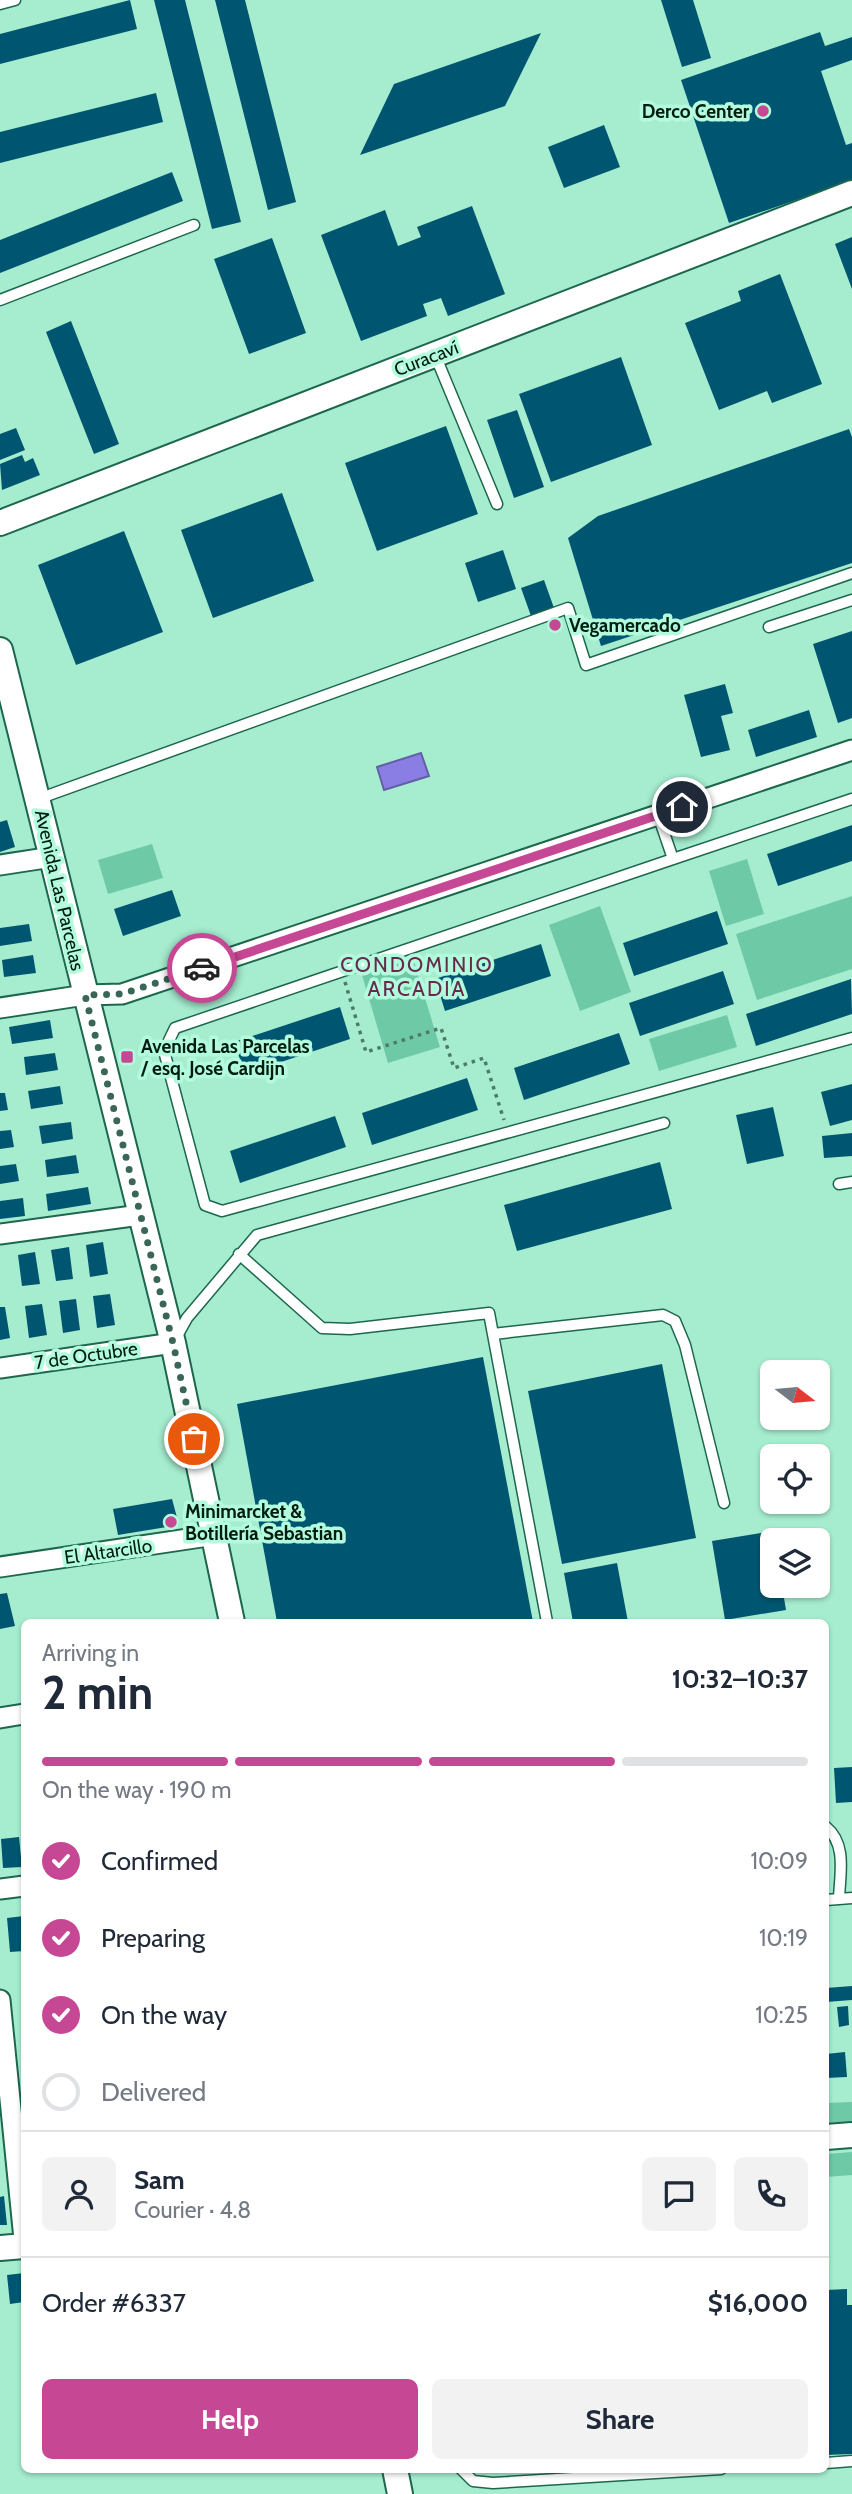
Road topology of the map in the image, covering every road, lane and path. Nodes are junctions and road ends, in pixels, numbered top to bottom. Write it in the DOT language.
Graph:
graph roads {
  1 [pos="15,0"];
  2 [pos="0,4"];
  3 [pos="852,193"];
  4 [pos="194,225"];
  5 [pos="0,300"];
  6 [pos="435,354"];
  7 [pos="497,504"];
  8 [pos="0,523"];
  9 [pos="852,573"];
  10 [pos="852,600"];
  11 [pos="769,627"];
  12 [pos="0,650"];
  13 [pos="7,704"];
  14 [pos="852,750"];
  15 [pos="38,799"];
  16 [pos="852,799"];
  17 [pos="658,815"];
  18 [pos="52,857"];
  19 [pos="673,859"];
  20 [pos="0,865"];
  21 [pos="341,970"];
  22 [pos="85,995"];
  23 [pos="0,1009"];
  24 [pos="852,1038"];
  25 [pos="664,1122"];
  26 [pos="508,1133"];
  27 [pos="852,1182"];
  28 [pos="839,1184"];
  29 [pos="140,1215"];
  30 [pos="0,1234"];
  31 [pos="239,1254"];
  32 [pos="493,1334"];
  33 [pos="173,1343"];
  34 [pos="0,1368"];
  35 [pos="724,1503"];
  36 [pos="215,1535"];
  37 [pos="0,1567"];
  38 [pos="231,1619"];
  39 [pos="546,1619"];
  40 [pos="21,1714"];
  41 [pos="0,1718"];
  42 [pos="829,1832"];
  43 [pos="21,1886"];
  44 [pos="0,1889"];
  45 [pos="839,1898"];
  46 [pos="852,1898"];
  47 [pos="829,1900"];
  48 [pos="0,2000"];
  49 [pos="852,2135"];
  50 [pos="829,2137"];
  51 [pos="21,2209"];
  52 [pos="21,2246"];
  53 [pos="0,2248"];
  54 [pos="852,2461"];
  55 [pos="829,2463"];
  56 [pos="396,2473"];
  57 [pos="465,2473"];
  58 [pos="656,2473"];
  59 [pos="400,2494"];
  1 -- 2 [label="lane"];
  3 -- 6 [label="street, Curacaví"];
  4 -- 5 [label="lane"];
  6 -- 7 [label="lane"];
  6 -- 8 [label="street, Curacaví"];
  9 -- 15 [label="lane"];
  10 -- 11 [label="lane"];
  12 -- 13 [label="street, Avenida Las Parcelas"];
  13 -- 15 [label="street, Avenida Las Parcelas"];
  14 -- 17 [label="street"];
  15 -- 18 [label="street, Avenida Las Parcelas"];
  16 -- 19 [label="lane"];
  17 -- 19 [label="lane"];
  17 -- 22 [label="street"];
  18 -- 20 [label="street"];
  18 -- 22 [label="street, Avenida Las Parcelas"];
  19 -- 21 [label="lane"];
  21 -- 26 [label="path"];
  21 -- 26 [label="lane"];
  22 -- 23 [label="street"];
  22 -- 29 [label="street, Avenida Las Parcelas"];
  24 -- 26 [label="lane"];
  25 -- 31 [label="lane"];
  27 -- 28 [label="lane"];
  29 -- 30 [label="street"];
  29 -- 33 [label="street, Avenida Las Parcelas"];
  31 -- 32 [label="lane"];
  31 -- 33 [label="lane"];
  32 -- 35 [label="lane"];
  32 -- 39 [label="lane"];
  33 -- 34 [label="street, 7 de Octubre"];
  33 -- 36 [label="street, Avenida Las Parcelas"];
  36 -- 37 [label="street, El Altarcillo"];
  36 -- 38 [label="street, Avenida Las Parcelas"];
  40 -- 41 [label="street"];
  42 -- 45 [label="lane"];
  43 -- 44 [label="street"];
  45 -- 46 [label="lane"];
  45 -- 47 [label="lane"];
  48 -- 51 [label="street"];
  49 -- 50 [label="street"];
  52 -- 53 [label="street"];
  54 -- 55 [label="lane"];
  56 -- 59 [label="street"];
  57 -- 58 [label="lane"];
}
